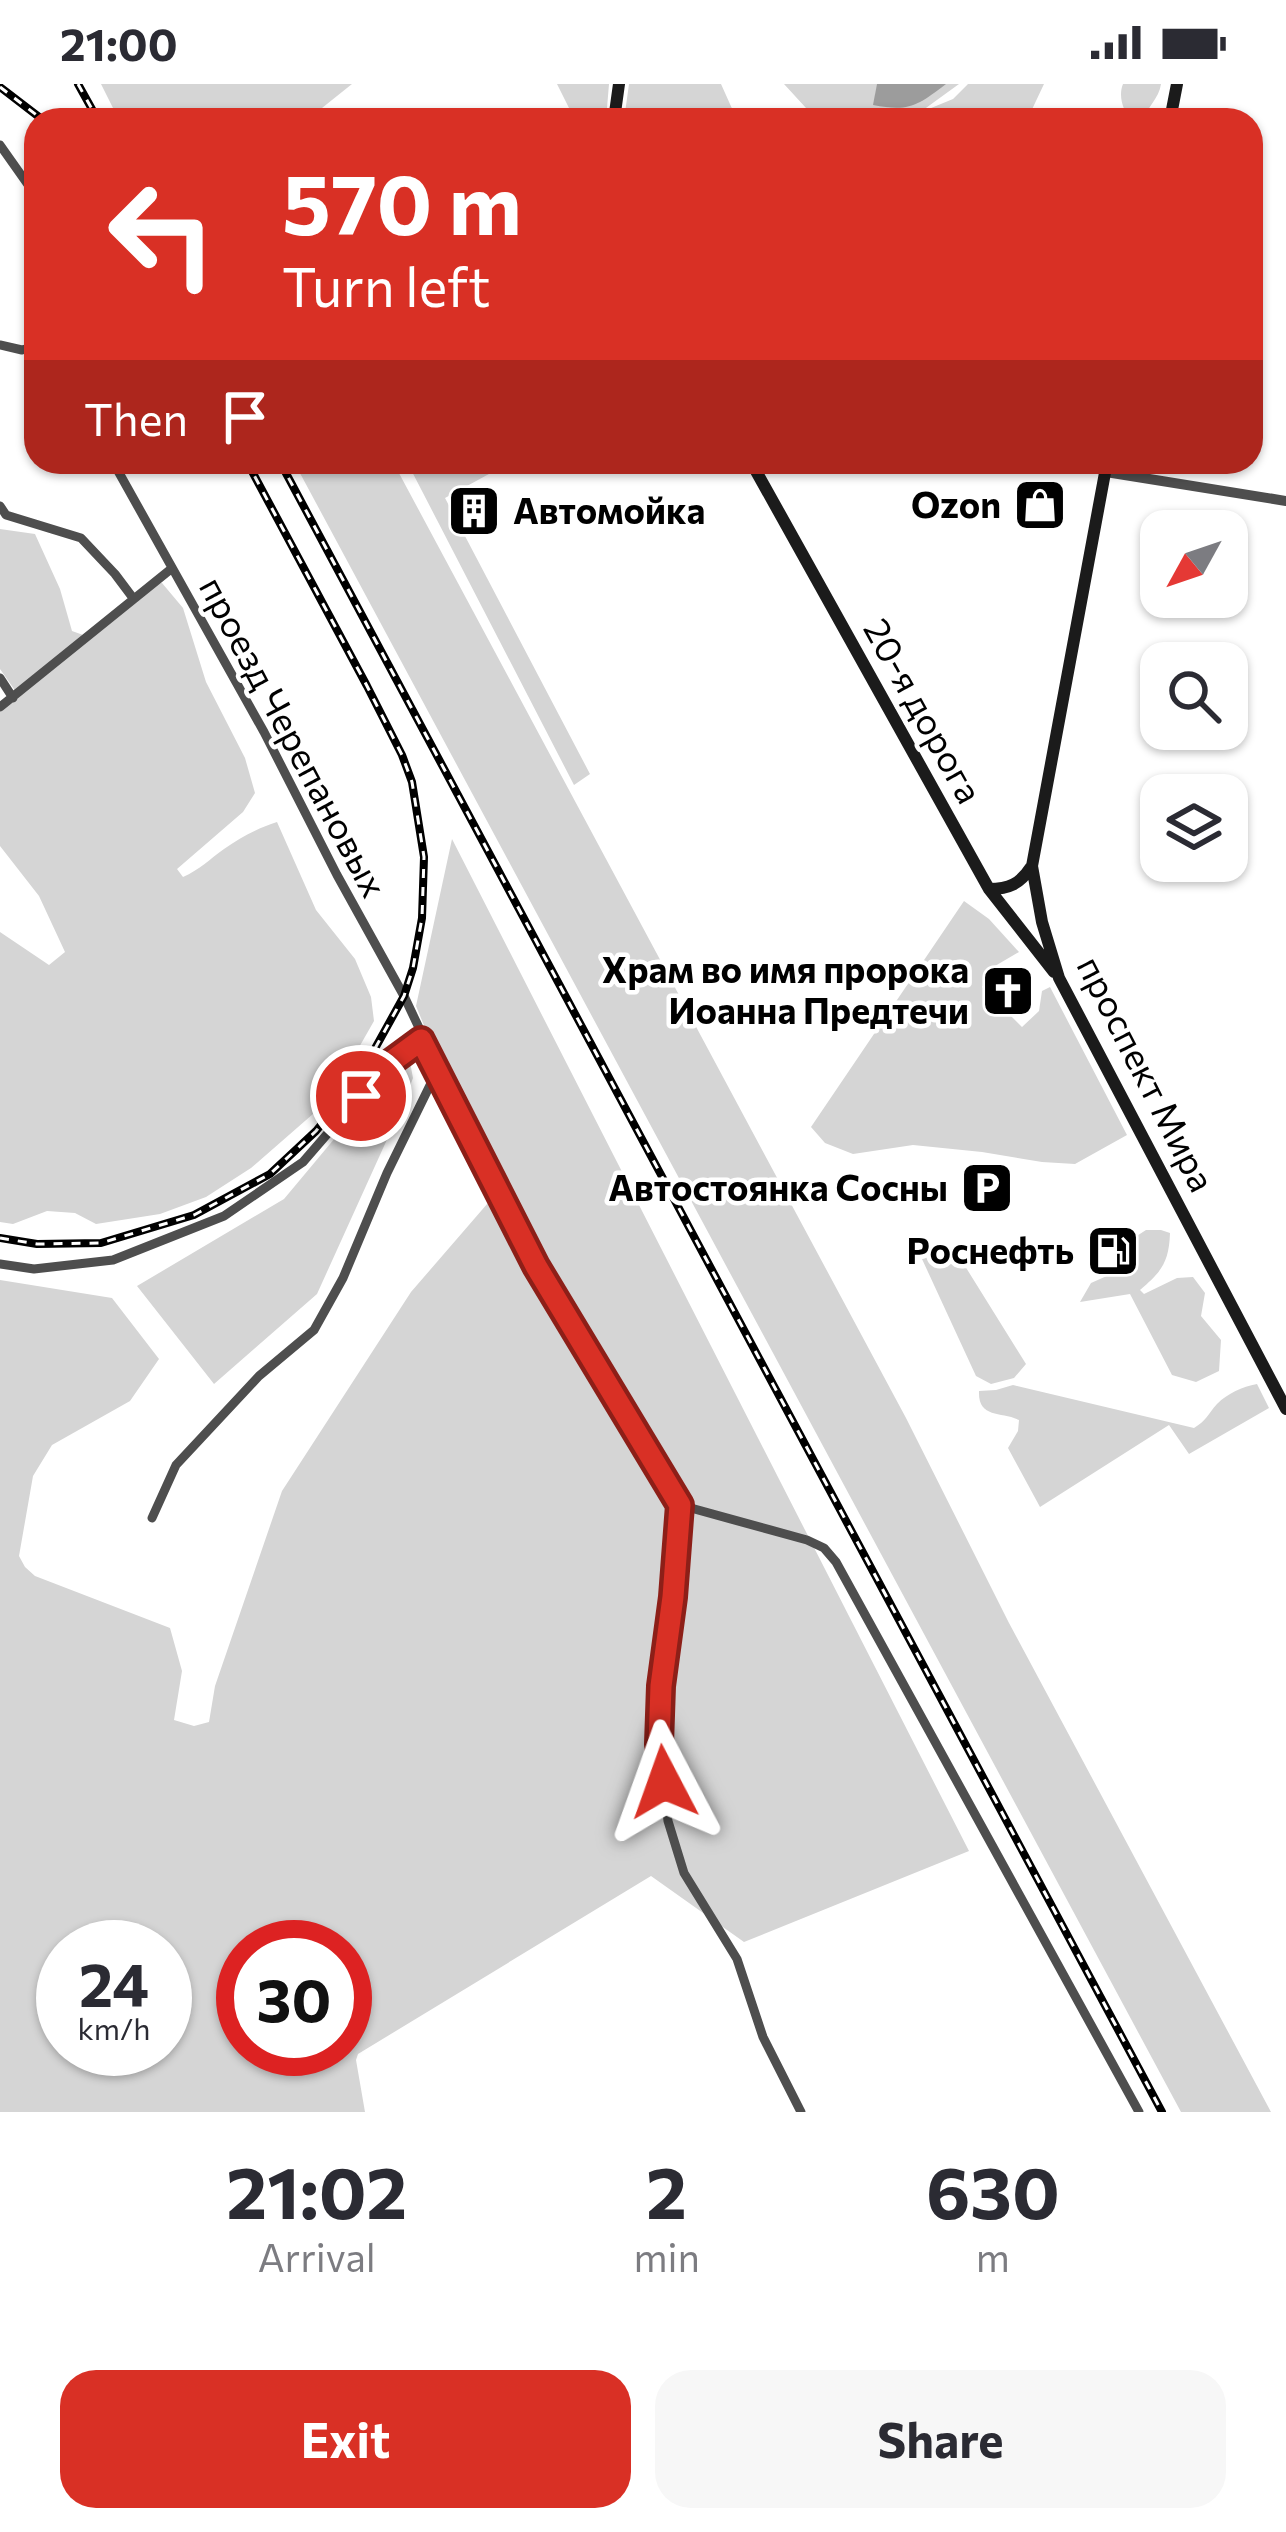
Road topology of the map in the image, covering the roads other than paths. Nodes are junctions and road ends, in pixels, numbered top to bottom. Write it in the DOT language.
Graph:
graph roads {
  1 [pos="0,145"];
  2 [pos="24,179"];
  3 [pos="120,474"];
  4 [pos="758,474"];
  5 [pos="1106,474"];
  6 [pos="1144,474"];
  7 [pos="1286,501"];
  8 [pos="0,506"];
  9 [pos="171,569"];
  10 [pos="133,598"];
  11 [pos="0,678"];
  12 [pos="13,698"];
  13 [pos="0,707"];
  14 [pos="1032,866"];
  15 [pos="989,890"];
  16 [pos="1059,978"];
  17 [pos="421,1040"];
  18 [pos="436,1071"];
  19 [pos="0,1264"];
  20 [pos="1286,1409"];
  21 [pos="680,1505"];
  22 [pos="152,1519"];
  23 [pos="801,2112"];
  24 [pos="1139,2112"];
  1 -- 2 [label="street"];
  3 -- 9 [label="street, проезд Черепановых"];
  4 -- 15 [label="main road, 20-я дорога"];
  5 -- 14 [label="main road, проспект Мира"];
  6 -- 7 [label="street"];
  8 -- 10 [label="street"];
  9 -- 10 [label="street"];
  9 -- 17 [label="street, проезд Черепановых"];
  10 -- 12 [label="street"];
  11 -- 12 [label="street"];
  12 -- 13 [label="street"];
  14 -- 15 [label="main road"];
  14 -- 16 [label="main road, проспект Мира"];
  15 -- 16 [label="main road, 20-я дорога"];
  16 -- 20 [label="main road, проспект Мира"];
  17 -- 18 [label="street, проезд Черепановых"];
  17 -- 19 [label="street"];
  18 -- 21 [label="street, проезд Черепановых"];
  18 -- 22 [label="street"];
  21 -- 23 [label="street"];
  21 -- 24 [label="street"];
}
